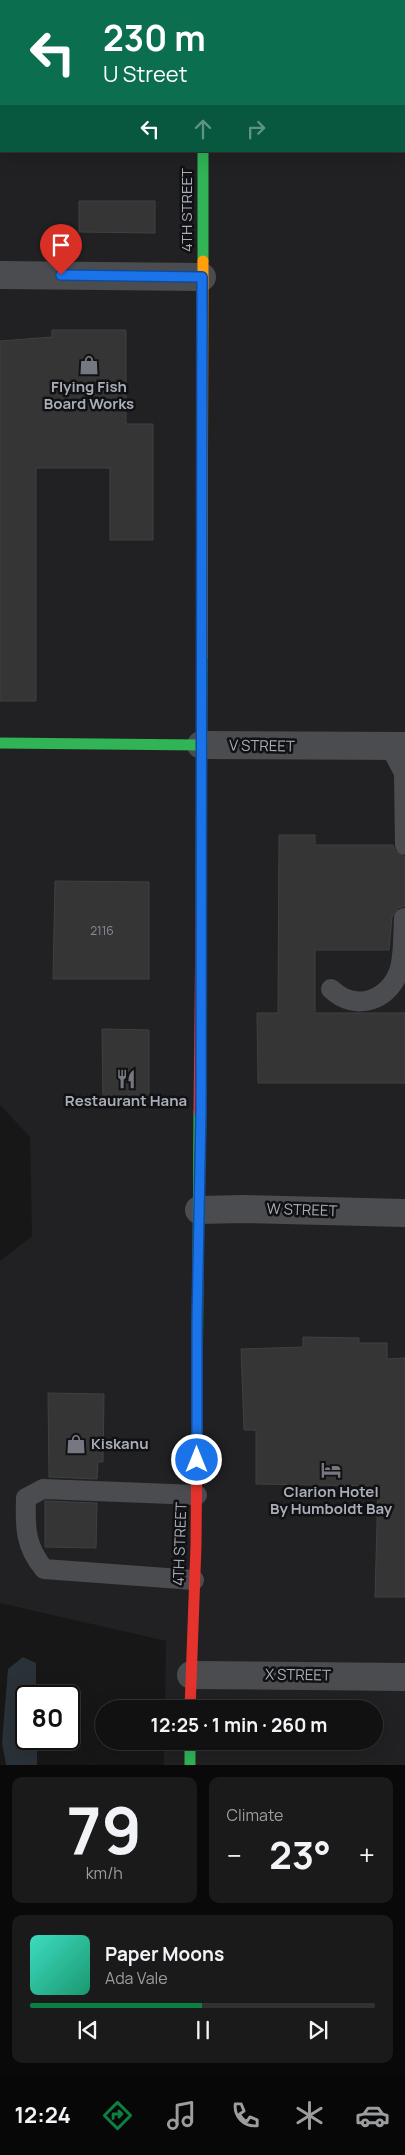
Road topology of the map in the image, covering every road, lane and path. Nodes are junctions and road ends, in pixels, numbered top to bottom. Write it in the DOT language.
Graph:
graph roads {
  1 [pos="203,152"];
  2 [pos="0,275"];
  3 [pos="202,277"];
  4 [pos="0,743"];
  5 [pos="201,744"];
  6 [pos="398,746"];
  7 [pos="405,845"];
  8 [pos="404,918"];
  9 [pos="331,989"];
  10 [pos="199,1210"];
  11 [pos="405,1213"];
  12 [pos="197,1495"];
  13 [pos="194,1580"];
  14 [pos="191,1675"];
  15 [pos="405,1677"];
  16 [pos="190,1700"];
  17 [pos="190,1750"];
  18 [pos="190,1765"];
  1 -- 3 [label="main road, 4TH STREET"];
  2 -- 3 [label="street"];
  3 -- 5 [label="main road, 4TH STREET"];
  4 -- 5 [label="main road, V STREET"];
  5 -- 6 [label="street, V STREET"];
  5 -- 10 [label="main road, 4TH STREET"];
  6 -- 7 [label="lane"];
  8 -- 9 [label="lane"];
  10 -- 11 [label="street, W STREET"];
  10 -- 12 [label="main road, 4TH STREET"];
  12 -- 13 [label="main road, 4TH STREET"];
  12 -- 13 [label="lane"];
  13 -- 14 [label="main road, 4TH STREET"];
  14 -- 15 [label="street, X STREET"];
  14 -- 16 [label="main road, 4TH STREET"];
  17 -- 18 [label="main road"];
}
